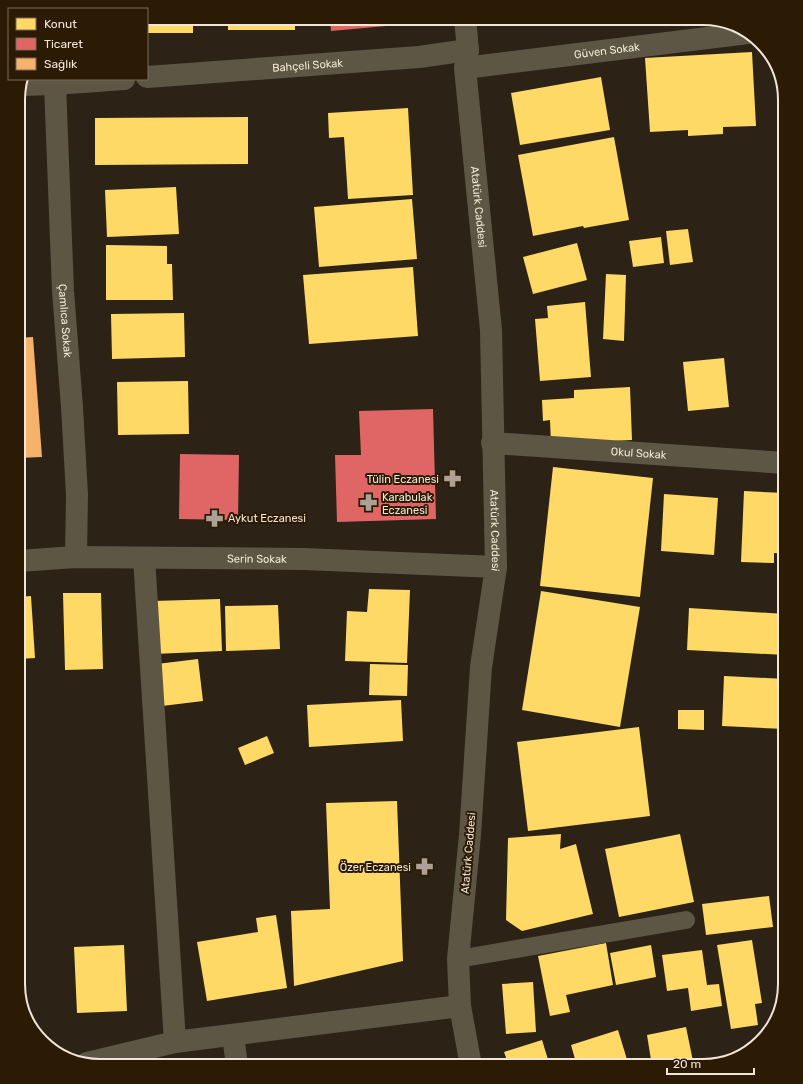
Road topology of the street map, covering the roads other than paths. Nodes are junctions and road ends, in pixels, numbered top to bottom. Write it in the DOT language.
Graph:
graph roads {
  1 [pos="465,25"];
  2 [pos="738,34"];
  3 [pos="467,59"];
  4 [pos="148,77"];
  5 [pos="110,80"];
  6 [pos="55,84"];
  7 [pos="26,85"];
  8 [pos="492,443"];
  9 [pos="778,463"];
  10 [pos="76,557"];
  11 [pos="144,558"];
  12 [pos="25,561"];
  13 [pos="496,567"];
  14 [pos="686,920"];
  15 [pos="458,959"];
  16 [pos="460,1006"];
  17 [pos="233,1035"];
  18 [pos="175,1042"];
  19 [pos="105,1059"];
  20 [pos="236,1059"];
  21 [pos="471,1059"];
  1 -- 3 [label="street, Atatürk Caddesi"];
  2 -- 3 [label="street, Güven Sokak"];
  3 -- 4 [label="street, Bahçeli Sokak"];
  3 -- 8 [label="street, Atatürk Caddesi"];
  5 -- 6 [label="street"];
  6 -- 7 [label="street"];
  6 -- 10 [label="street, Çamlıca Sokak"];
  8 -- 9 [label="street, Okul Sokak"];
  8 -- 13 [label="street, Atatürk Caddesi"];
  10 -- 11 [label="street, Serin Sokak"];
  10 -- 12 [label="street, Serin Sokak"];
  11 -- 13 [label="street, Serin Sokak"];
  11 -- 18 [label="street"];
  13 -- 15 [label="street, Atatürk Caddesi"];
  14 -- 15 [label="lane"];
  15 -- 16 [label="street, Atatürk Caddesi"];
  16 -- 17 [label="street"];
  16 -- 21 [label="street, Atatürk Caddesi"];
  17 -- 18 [label="street"];
  17 -- 20 [label="street"];
  18 -- 19 [label="street"];
}
